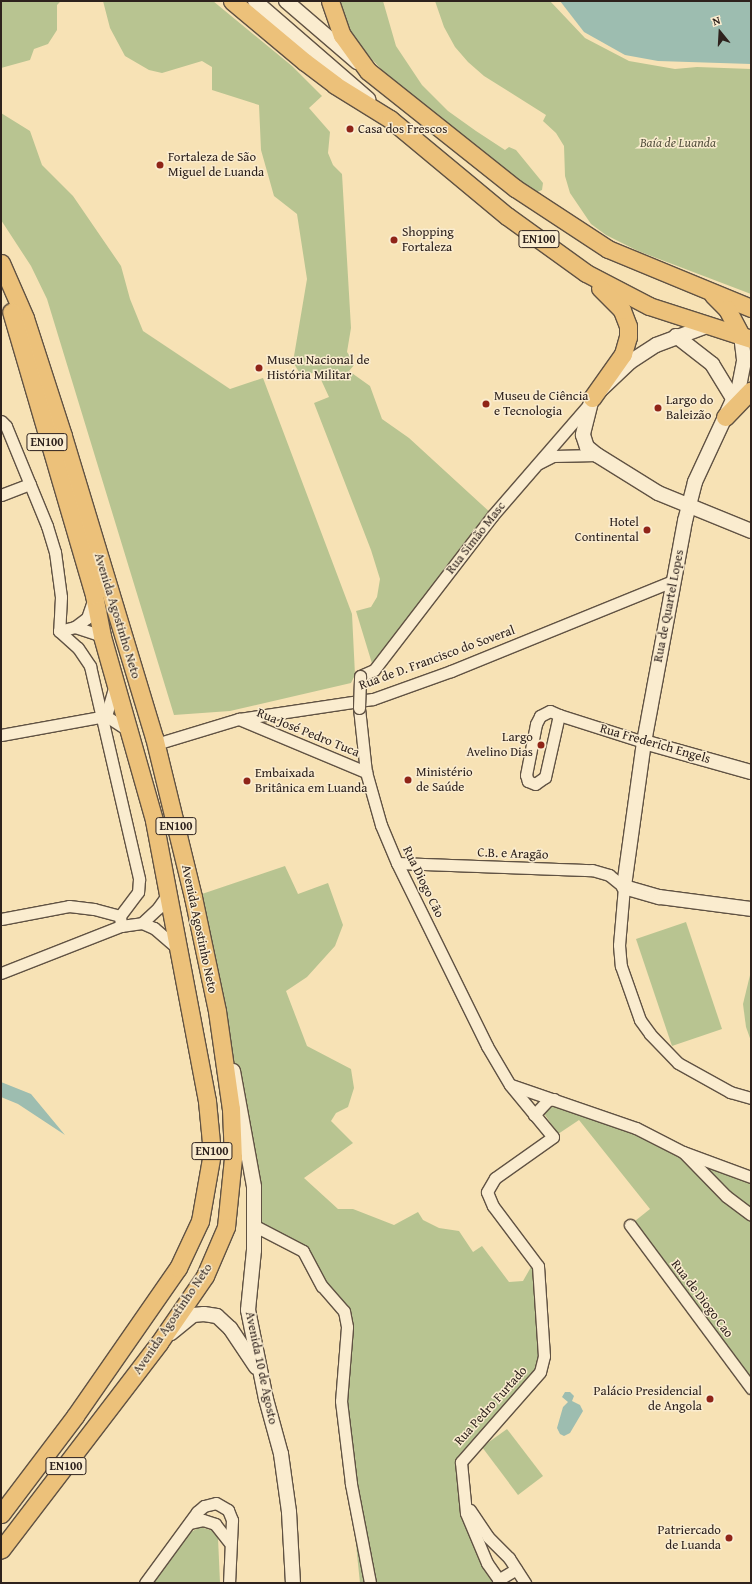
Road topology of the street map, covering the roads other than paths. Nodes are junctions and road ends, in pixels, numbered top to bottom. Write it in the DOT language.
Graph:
graph roads {
  1 [pos="232,1"];
  2 [pos="255,1"];
  3 [pos="286,1"];
  4 [pos="330,1"];
  5 [pos="368,71"];
  6 [pos="390,120"];
  7 [pos="1,263"];
  8 [pos="586,273"];
  9 [pos="701,287"];
  10 [pos="1,288"];
  11 [pos="751,308"];
  12 [pos="751,318"];
  13 [pos="732,319"];
  14 [pos="707,326"];
  15 [pos="676,336"];
  16 [pos="746,338"];
  17 [pos="751,390"];
  18 [pos="734,400"];
  19 [pos="591,401"];
  20 [pos="725,417"];
  21 [pos="1,420"];
  22 [pos="597,455"];
  23 [pos="530,469"];
  24 [pos="695,482"];
  25 [pos="30,484"];
  26 [pos="1,495"];
  27 [pos="665,496"];
  28 [pos="688,507"];
  29 [pos="751,531"];
  30 [pos="673,581"];
  31 [pos="94,595"];
  32 [pos="75,627"];
  33 [pos="59,631"];
  34 [pos="102,636"];
  35 [pos="360,676"];
  36 [pos="115,680"];
  37 [pos="559,715"];
  38 [pos="104,716"];
  39 [pos="239,719"];
  40 [pos="131,732"];
  41 [pos="1,734"];
  42 [pos="644,742"];
  43 [pos="156,744"];
  44 [pos="751,763"];
  45 [pos="366,772"];
  46 [pos="751,772"];
  47 [pos="397,863"];
  48 [pos="624,887"];
  49 [pos="169,892"];
  50 [pos="751,909"];
  51 [pos="1,919"];
  52 [pos="120,921"];
  53 [pos="142,923"];
  54 [pos="177,948"];
  55 [pos="1,973"];
  56 [pos="217,1011"];
  57 [pos="510,1085"];
  58 [pos="751,1098"];
  59 [pos="554,1099"];
  60 [pos="534,1115"];
  61 [pos="683,1152"];
  62 [pos="751,1177"];
  63 [pos="751,1215"];
  64 [pos="255,1226"];
  65 [pos="630,1226"];
  66 [pos="159,1343"];
  67 [pos="261,1375"];
  68 [pos="751,1388"];
  69 [pos="463,1502"];
  70 [pos="1,1514"];
  71 [pos="190,1523"];
  72 [pos="229,1542"];
  73 [pos="497,1545"];
  74 [pos="1,1550"];
  75 [pos="484,1557"];
  76 [pos="516,1569"];
  77 [pos="499,1581"];
  78 [pos="145,1583"];
  79 [pos="229,1583"];
  80 [pos="293,1583"];
  81 [pos="370,1583"];
  82 [pos="525,1583"];
  1 -- 6 [label="main road, EN100"];
  2 -- 6 [label="street"];
  3 -- 5 [label="street"];
  4 -- 5 [label="main road, EN100"];
  5 -- 9 [label="main road, EN100"];
  6 -- 8 [label="main road, EN100"];
  7 -- 43 [label="main road, Avenida Agostinho Neto / EN100"];
  8 -- 14 [label="main road, EN100"];
  8 -- 19 [label="main road"];
  9 -- 11 [label="main road, EN100"];
  9 -- 13 [label="main road"];
  10 -- 31 [label="main road, Avenida Agostinho Neto / EN100"];
  12 -- 13 [label="main road"];
  13 -- 14 [label="main road"];
  13 -- 16 [label="main road"];
  14 -- 15 [label="street"];
  14 -- 16 [label="main road, EN100"];
  15 -- 18 [label="street"];
  15 -- 19 [label="street"];
  16 -- 18 [label="street, Rua de Quartel Lopes"];
  17 -- 20 [label="main road"];
  18 -- 20 [label="street, Rua de Quartel Lopes"];
  19 -- 22 [label="street"];
  19 -- 23 [label="street, Rua Simão Masc"];
  20 -- 24 [label="street, Rua de Quartel Lopes"];
  21 -- 25 [label="street"];
  22 -- 23 [label="street"];
  22 -- 27 [label="street"];
  23 -- 35 [label="street, Rua Simão Masc"];
  24 -- 27 [label="street"];
  24 -- 28 [label="street, Rua de Quartel Lopes"];
  25 -- 26 [label="street"];
  25 -- 33 [label="street"];
  27 -- 28 [label="street"];
  28 -- 29 [label="street"];
  28 -- 30 [label="street, Rua de Quartel Lopes"];
  30 -- 39 [label="street, Rua de D. Francisco do Soveral"];
  30 -- 42 [label="street, Rua de Quartel Lopes"];
  31 -- 32 [label="street"];
  31 -- 34 [label="main road, Avenida Agostinho Neto / EN100"];
  32 -- 33 [label="street"];
  32 -- 34 [label="street"];
  33 -- 38 [label="street"];
  34 -- 36 [label="main road, Avenida Agostinho Neto / EN100"];
  35 -- 45 [label="street, Rua Diogo Cão, bridge"];
  36 -- 38 [label="street"];
  36 -- 40 [label="main road, Avenida Agostinho Neto / EN100"];
  37 -- 37 [label="street"];
  37 -- 42 [label="street, Rua Frederich Engels"];
  38 -- 40 [label="street"];
  38 -- 41 [label="street"];
  38 -- 52 [label="street"];
  39 -- 43 [label="street, Rua de D. Francisco do Soveral"];
  39 -- 45 [label="street, Rua José Pedro Tuca"];
  40 -- 49 [label="main road, Avenida Agostinho Neto / EN100"];
  42 -- 46 [label="street, Rua Frederich Engels"];
  42 -- 48 [label="street, Rua de Quartel Lopes"];
  43 -- 56 [label="main road, Avenida Agostinho Neto / EN100"];
  44 -- 46 [label="street"];
  45 -- 47 [label="street, Rua Diogo Cão"];
  47 -- 48 [label="street, C.B. e Aragão"];
  47 -- 57 [label="street, Rua Diogo Cão"];
  48 -- 50 [label="street"];
  48 -- 58 [label="street"];
  49 -- 53 [label="street"];
  49 -- 54 [label="main road, Avenida Agostinho Neto / EN100"];
  51 -- 52 [label="street"];
  52 -- 53 [label="street"];
  52 -- 55 [label="street"];
  53 -- 54 [label="street"];
  54 -- 70 [label="main road, Avenida Agostinho Neto / EN100"];
  56 -- 64 [label="street, Avenida 10 de Agosto"];
  56 -- 66 [label="main road, Avenida Agostinho Neto / EN100"];
  57 -- 59 [label="street"];
  57 -- 60 [label="street"];
  59 -- 60 [label="street"];
  59 -- 61 [label="street"];
  60 -- 69 [label="street, Rua Pedro Furtado"];
  61 -- 62 [label="street"];
  61 -- 63 [label="street"];
  64 -- 67 [label="street, Avenida 10 de Agosto"];
  64 -- 81 [label="street"];
  65 -- 68 [label="street, Rua de Diogo Cao"];
  66 -- 67 [label="street"];
  66 -- 74 [label="main road, Avenida Agostinho Neto / EN100"];
  67 -- 80 [label="street, Avenida 10 de Agosto"];
  69 -- 73 [label="street"];
  69 -- 75 [label="street, Rua Pedro Furtado"];
  71 -- 72 [label="street"];
  71 -- 72 [label="street"];
  71 -- 78 [label="street"];
  72 -- 79 [label="street"];
  73 -- 75 [label="street"];
  73 -- 76 [label="street"];
  75 -- 77 [label="street, Rua Pedro Furtado"];
  76 -- 77 [label="street"];
  76 -- 82 [label="street"];
}
